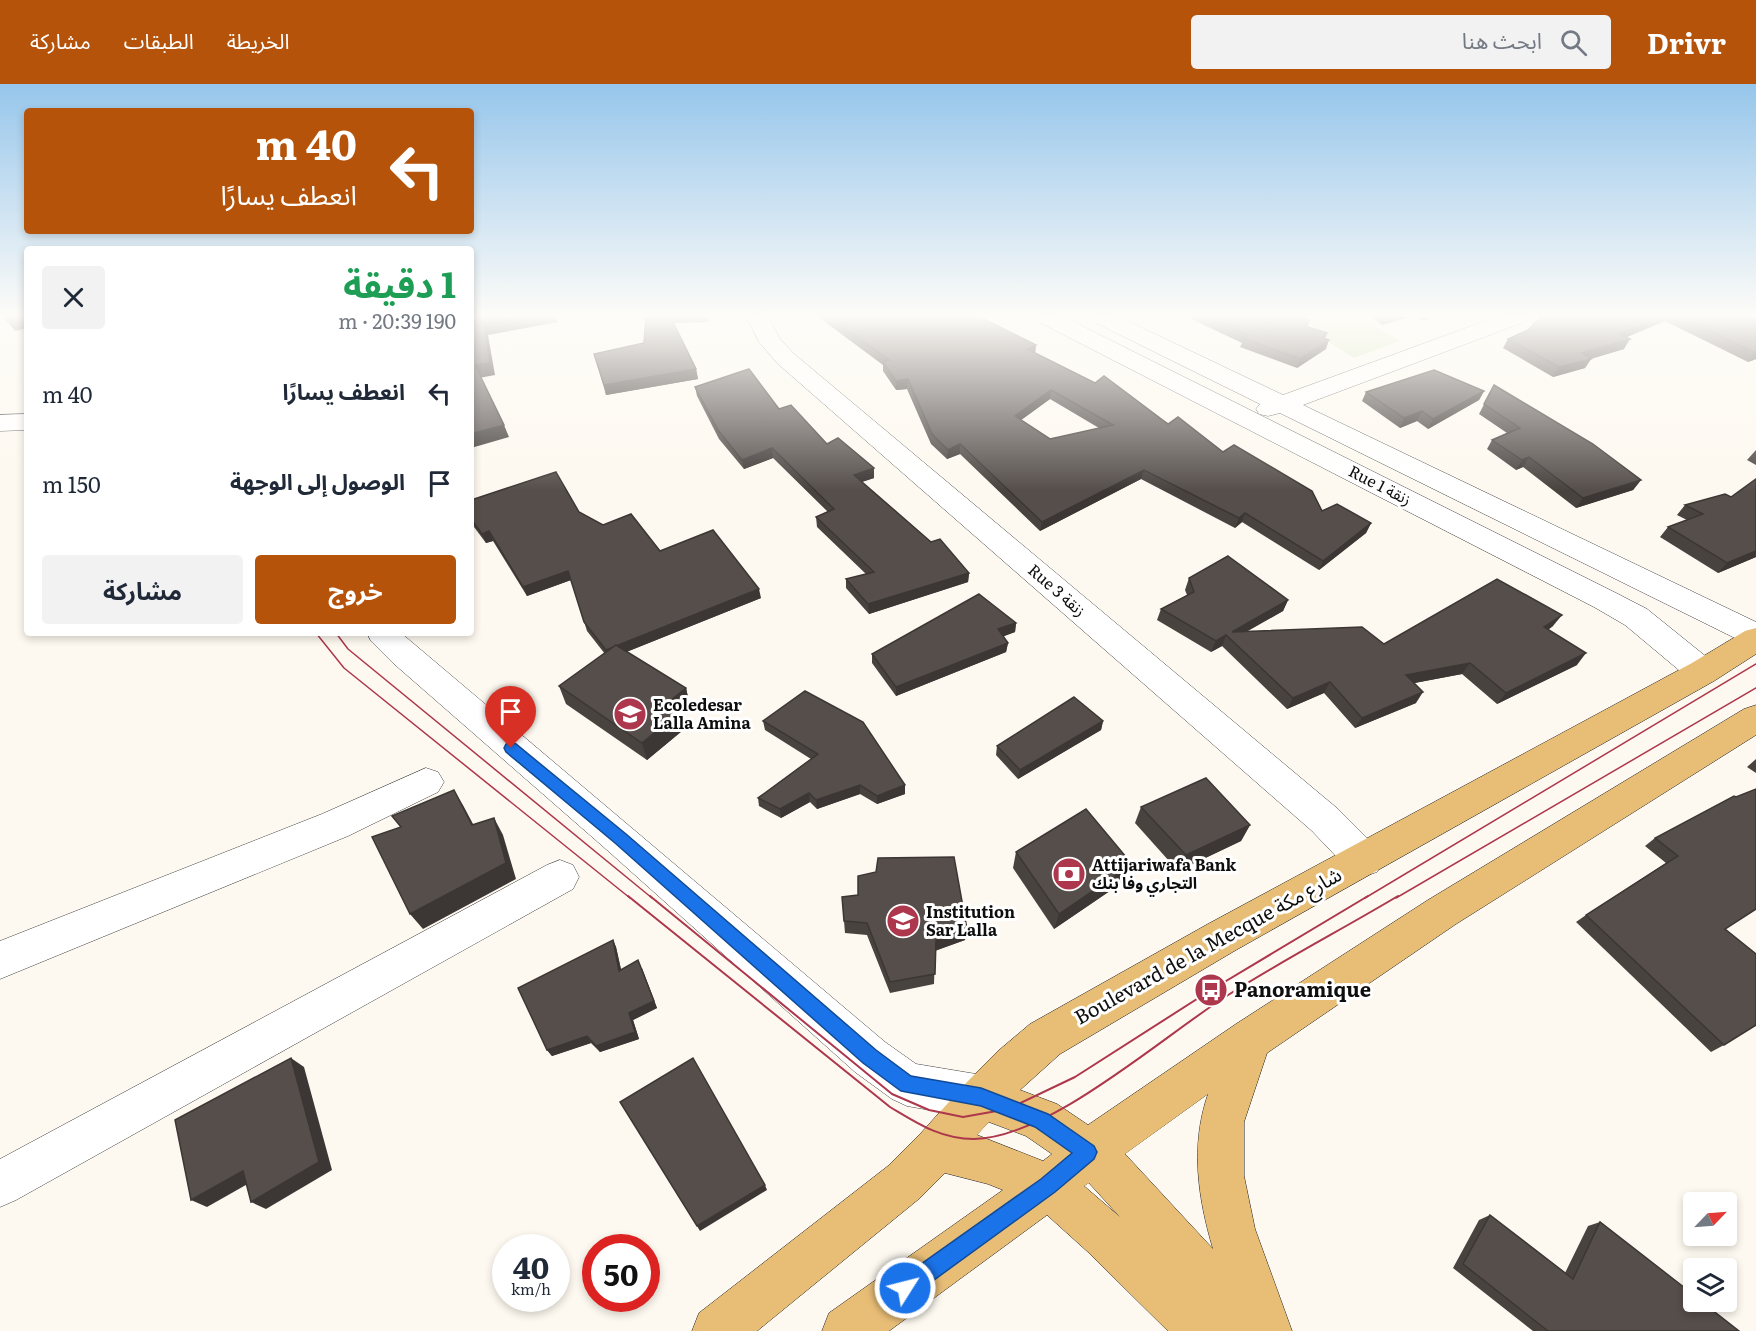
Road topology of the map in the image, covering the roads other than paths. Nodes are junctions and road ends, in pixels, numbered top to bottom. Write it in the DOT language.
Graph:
graph roads {
  1 [pos="804,374"];
  2 [pos="1161,374"];
  3 [pos="1220,374"];
  4 [pos="1362,374"];
  5 [pos="1281,404"];
  6 [pos="1247,417"];
  7 [pos="24,422"];
  8 [pos="0,423"];
  9 [pos="385,636"];
  10 [pos="1756,637"];
  11 [pos="1703,672"];
  12 [pos="1756,718"];
  13 [pos="426,782"];
  14 [pos="1364,860"];
  15 [pos="560,877"];
  16 [pos="0,960"];
  17 [pos="1251,1039"];
  18 [pos="981,1097"];
  19 [pos="937,1149"];
  20 [pos="1088,1152"];
  21 [pos="0,1184"];
  22 [pos="1048,1186"];
  23 [pos="717,1331"];
  24 [pos="847,1331"];
  25 [pos="1204,1331"];
  26 [pos="1255,1331"];
  27 [pos="1267,1331"];
  1 -- 14 [label="street, Rue 3 زنقة"];
  2 -- 6 [label="street, Rue 1 زنقة"];
  3 -- 5 [label="street, Rue 1 زنقة"];
  4 -- 5 [label="street"];
  5 -- 6 [label="street"];
  5 -- 10 [label="street, Rue 1 زنقة"];
  6 -- 11 [label="street, Rue 1 زنقة"];
  7 -- 8 [label="street"];
  9 -- 18 [label="street"];
  10 -- 11 [label="main road, Boulevard de la Mecque شارع مكة"];
  11 -- 14 [label="main road, Boulevard de la Mecque شارع مكة"];
  12 -- 17 [label="main road"];
  13 -- 16 [label="street"];
  14 -- 18 [label="main road, Boulevard de la Mecque شارع مكة"];
  15 -- 21 [label="street"];
  17 -- 20 [label="main road"];
  17 -- 27 [label="main road"];
  18 -- 19 [label="main road, Boulevard de la Mecque شارع مكة"];
  18 -- 20 [label="main road"];
  19 -- 22 [label="main road"];
  19 -- 23 [label="main road, Boulevard de la Mecque شارع مكة"];
  20 -- 22 [label="main road"];
  20 -- 26 [label="main road"];
  22 -- 24 [label="main road"];
  22 -- 25 [label="main road"];
}
